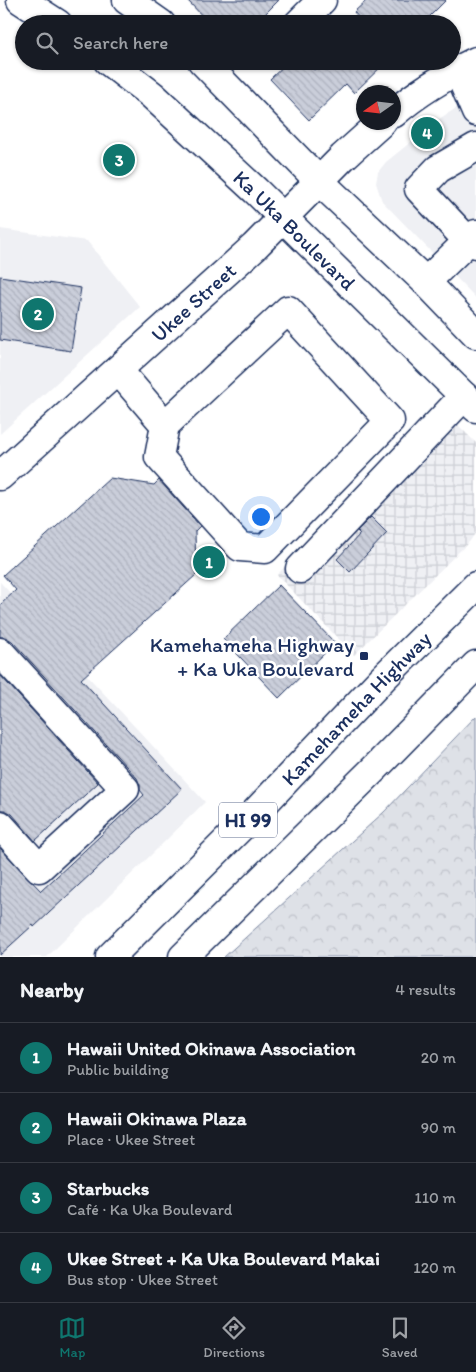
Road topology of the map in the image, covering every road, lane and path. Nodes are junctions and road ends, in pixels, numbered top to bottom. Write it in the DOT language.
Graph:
graph roads {
  1 [pos="20,0"];
  2 [pos="127,0"];
  3 [pos="322,0"];
  4 [pos="44,15"];
  5 [pos="148,15"];
  6 [pos="307,15"];
  7 [pos="467,65"];
  8 [pos="120,70"];
  9 [pos="211,70"];
  10 [pos="459,70"];
  11 [pos="401,108"];
  12 [pos="476,112"];
  13 [pos="373,130"];
  14 [pos="476,147"];
  15 [pos="319,181"];
  16 [pos="283,217"];
  17 [pos="473,240"];
  18 [pos="426,282"];
  19 [pos="476,334"];
  20 [pos="118,370"];
  21 [pos="470,402"];
  22 [pos="165,425"];
  23 [pos="0,476"];
  24 [pos="300,569"];
  25 [pos="476,577"];
  26 [pos="468,594"];
  27 [pos="0,652"];
  28 [pos="476,665"];
  29 [pos="0,825"];
  30 [pos="110,957"];
  31 [pos="183,957"];
  1 -- 4 [label="main road"];
  2 -- 5 [label="main road"];
  3 -- 6 [label="main road"];
  7 -- 12 [label="main road"];
  8 -- 16 [label="main road, Ka Uka Boulevard"];
  9 -- 15 [label="main road"];
  10 -- 11 [label="main road"];
  13 -- 15 [label="main road, Ukee Street"];
  14 -- 17 [label="main road"];
  15 -- 16 [label="main road, Ukee Street"];
  15 -- 18 [label="main road"];
  16 -- 20 [label="main road, Ukee Street"];
  16 -- 21 [label="main road, Ka Uka Boulevard"];
  17 -- 18 [label="main road"];
  18 -- 19 [label="main road"];
  20 -- 22 [label="main road"];
  20 -- 23 [label="main road, Ukee Street"];
  21 -- 24 [label="main road"];
  22 -- 22 [label="main road"];
  25 -- 26 [label="main road, Kamehameha Highway"];
  26 -- 30 [label="main road, Kamehameha Highway / HI 99"];
  27 -- 29 [label="main road"];
  28 -- 31 [label="main road, HI 99"];
}
